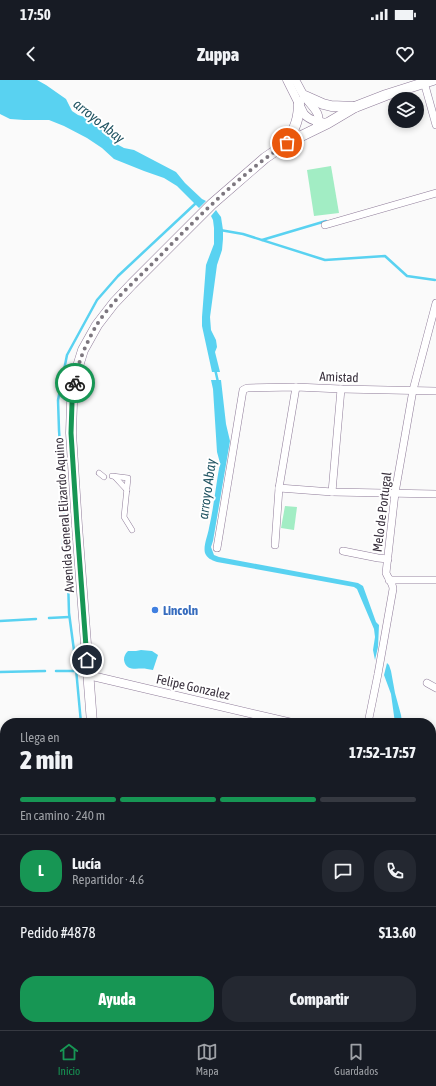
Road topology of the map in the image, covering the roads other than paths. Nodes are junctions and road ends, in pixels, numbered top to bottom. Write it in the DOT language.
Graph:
graph roads {
  1 [pos="287,80"];
  2 [pos="295,80"];
  3 [pos="429,81"];
  4 [pos="302,99"];
  5 [pos="355,107"];
  6 [pos="320,125"];
  7 [pos="436,125"];
  8 [pos="287,143"];
  9 [pos="436,193"];
  10 [pos="325,225"];
  11 [pos="436,303"];
  12 [pos="434,323"];
  13 [pos="296,387"];
  14 [pos="341,389"];
  15 [pos="413,390"];
  16 [pos="436,391"];
  17 [pos="99,473"];
  18 [pos="104,477"];
  19 [pos="279,488"];
  20 [pos="127,490"];
  21 [pos="332,492"];
  22 [pos="395,493"];
  23 [pos="436,494"];
  24 [pos="132,530"];
  25 [pos="275,545"];
  26 [pos="217,548"];
  27 [pos="343,551"];
  28 [pos="388,559"];
  29 [pos="389,580"];
  30 [pos="436,580"];
  31 [pos="88,675"];
  32 [pos="427,684"];
  33 [pos="436,688"];
  34 [pos="92,718"];
  35 [pos="271,718"];
  36 [pos="369,718"];
  1 -- 4 [label="street"];
  2 -- 4 [label="street"];
  3 -- 5 [label="main road, Avenida General Elizardo Aquino"];
  3 -- 7 [label="street"];
  4 -- 5 [label="main road"];
  4 -- 6 [label="street"];
  4 -- 8 [label="main road"];
  5 -- 6 [label="main road, Avenida General Elizardo Aquino"];
  6 -- 8 [label="main road, Avenida General Elizardo Aquino"];
  8 -- 31 [label="main road, Avenida General Elizardo Aquino"];
  9 -- 10 [label="street"];
  11 -- 12 [label="street, Melo de Portugal"];
  12 -- 15 [label="street, Melo de Portugal"];
  13 -- 14 [label="street, Amistad"];
  13 -- 19 [label="street"];
  13 -- 26 [label="street, Amistad"];
  14 -- 15 [label="street, Amistad"];
  14 -- 21 [label="street"];
  15 -- 16 [label="street, Amistad"];
  15 -- 22 [label="street, Melo de Portugal"];
  17 -- 18 [label="street"];
  19 -- 21 [label="street"];
  19 -- 25 [label="street"];
  20 -- 20 [label="street"];
  20 -- 24 [label="street"];
  21 -- 22 [label="street"];
  22 -- 23 [label="street"];
  22 -- 28 [label="street, Melo de Portugal"];
  27 -- 28 [label="street"];
  28 -- 29 [label="street, Melo de Portugal"];
  29 -- 30 [label="street"];
  29 -- 36 [label="street, Melo de Portugal"];
  31 -- 34 [label="main road, Avenida General Elizardo Aquino"];
  31 -- 35 [label="street, Felipe Gonzalez"];
  32 -- 33 [label="street"];
}
